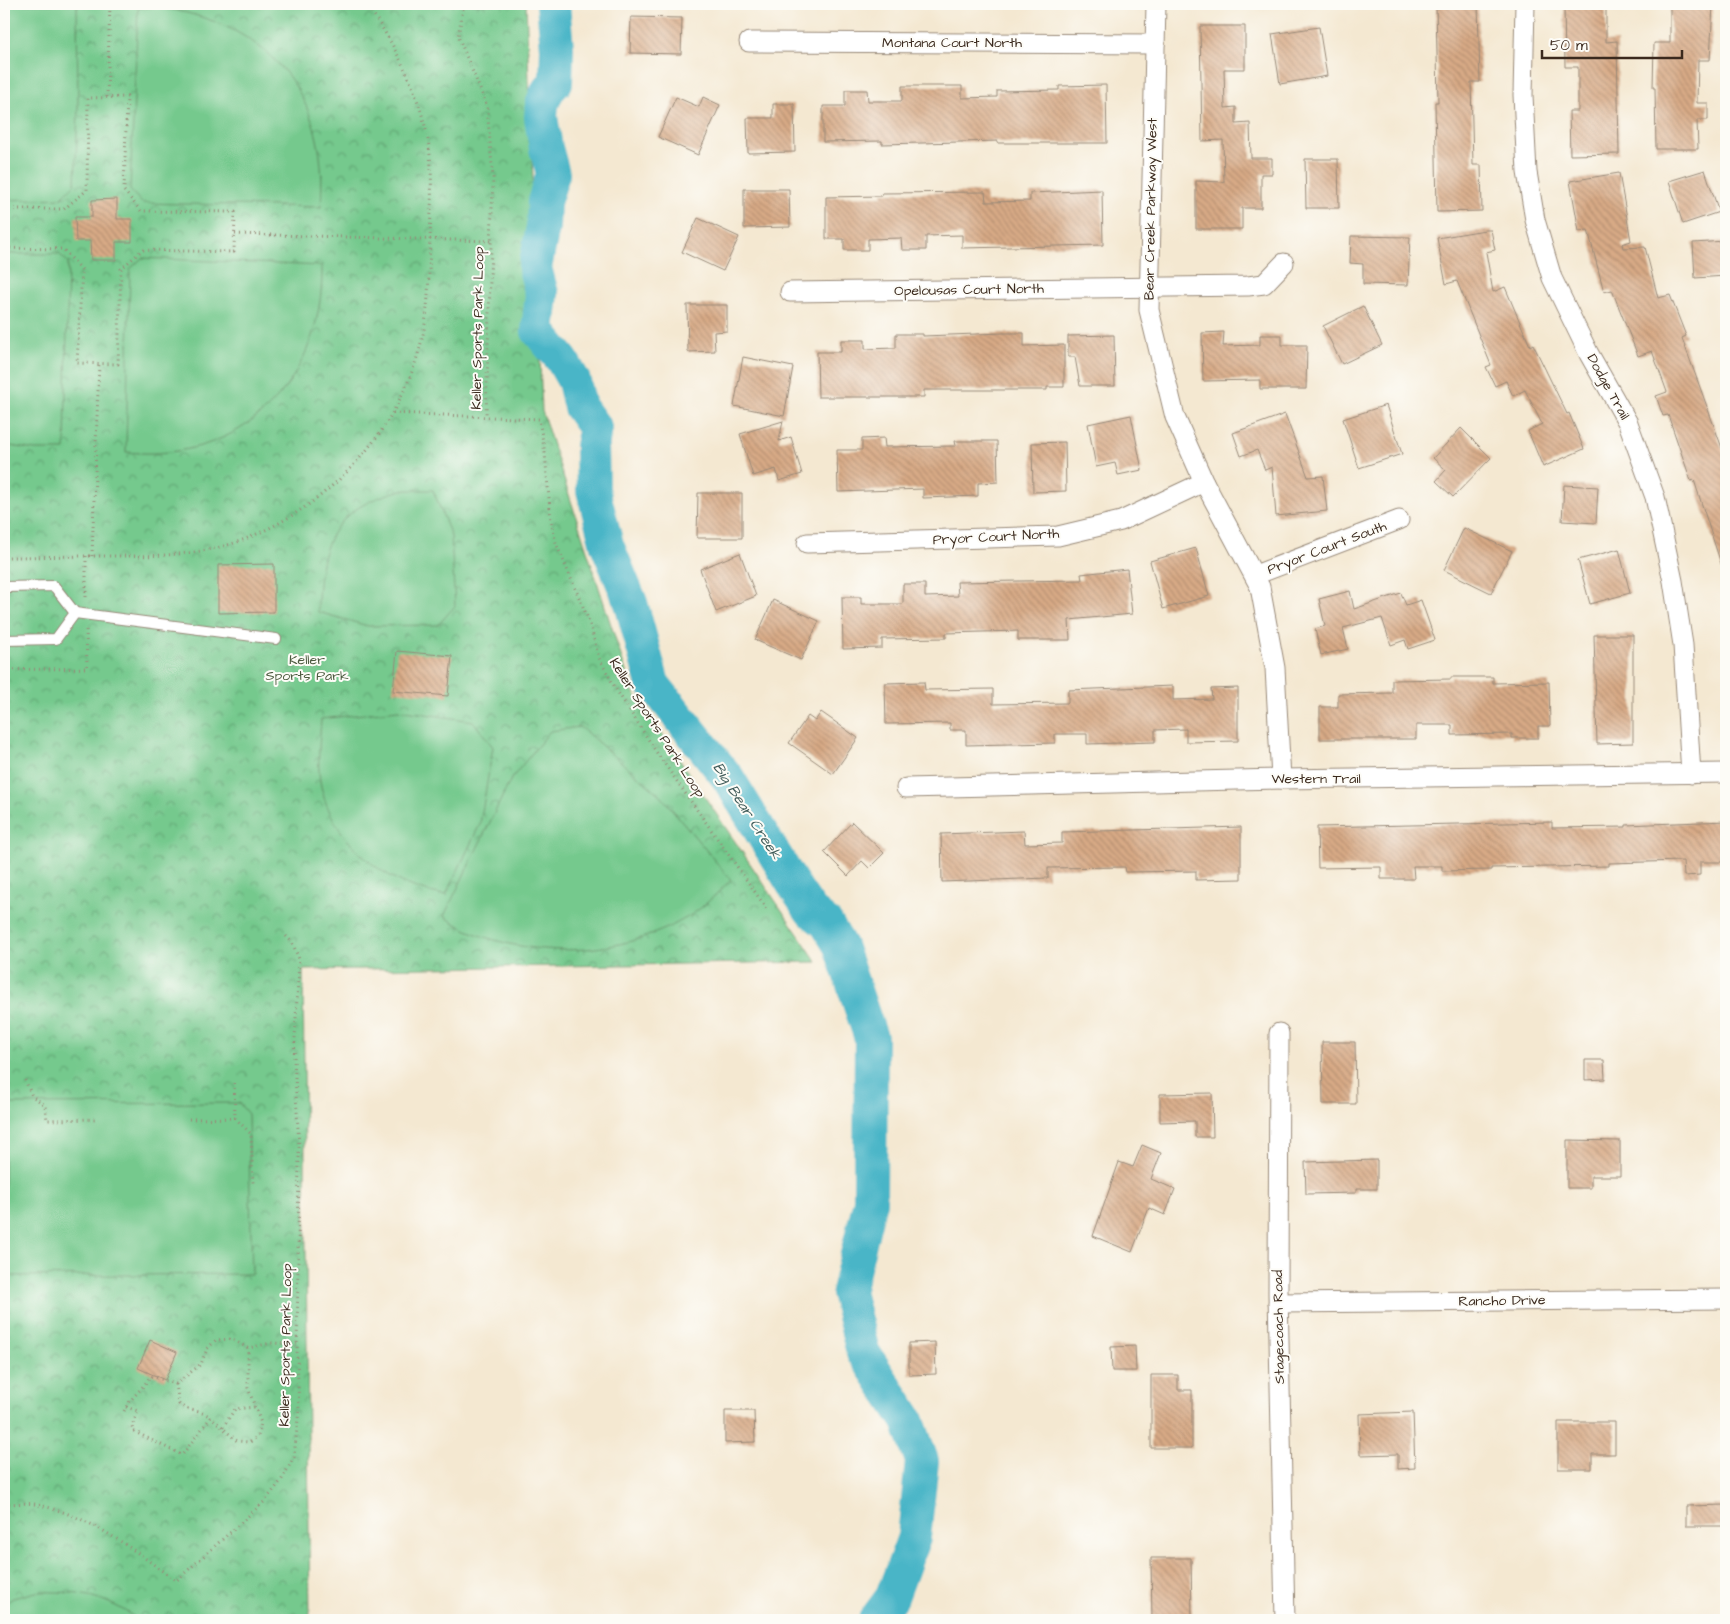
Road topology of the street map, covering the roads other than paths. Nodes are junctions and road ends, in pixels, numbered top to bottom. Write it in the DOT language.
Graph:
graph roads {
  1 [pos="1156,4"];
  2 [pos="1525,4"];
  3 [pos="748,42"];
  4 [pos="1155,44"];
  5 [pos="1284,263"];
  6 [pos="1148,287"];
  7 [pos="790,292"];
  8 [pos="1204,482"];
  9 [pos="1399,520"];
  10 [pos="807,543"];
  11 [pos="1255,575"];
  12 [pos="4,587"];
  13 [pos="75,613"];
  14 [pos="276,639"];
  15 [pos="4,640"];
  16 [pos="1726,773"];
  17 [pos="1691,774"];
  18 [pos="1281,779"];
  19 [pos="906,788"];
  20 [pos="1279,1033"];
  21 [pos="1726,1299"];
  22 [pos="1278,1303"];
  23 [pos="1285,1620"];
  1 -- 4 [label="street, Bear Creek Parkway West"];
  2 -- 17 [label="street, Dodge Trail"];
  3 -- 4 [label="street, Montana Court North"];
  4 -- 6 [label="street, Bear Creek Parkway West"];
  5 -- 6 [label="street, Opelousas Court North"];
  6 -- 7 [label="street, Opelousas Court North"];
  6 -- 8 [label="street, Bear Creek Parkway West"];
  8 -- 10 [label="street, Pryor Court North"];
  8 -- 11 [label="street, Bear Creek Parkway West"];
  9 -- 11 [label="street, Pryor Court South"];
  11 -- 18 [label="street, Bear Creek Parkway West"];
  12 -- 13 [label="lane"];
  13 -- 14 [label="lane"];
  13 -- 15 [label="lane"];
  16 -- 17 [label="street, Western Trail"];
  17 -- 18 [label="street, Western Trail"];
  18 -- 19 [label="street, Western Trail"];
  20 -- 22 [label="street, Stagecoach Road"];
  21 -- 22 [label="street, Rancho Drive"];
  22 -- 23 [label="street, Stagecoach Road"];
}
